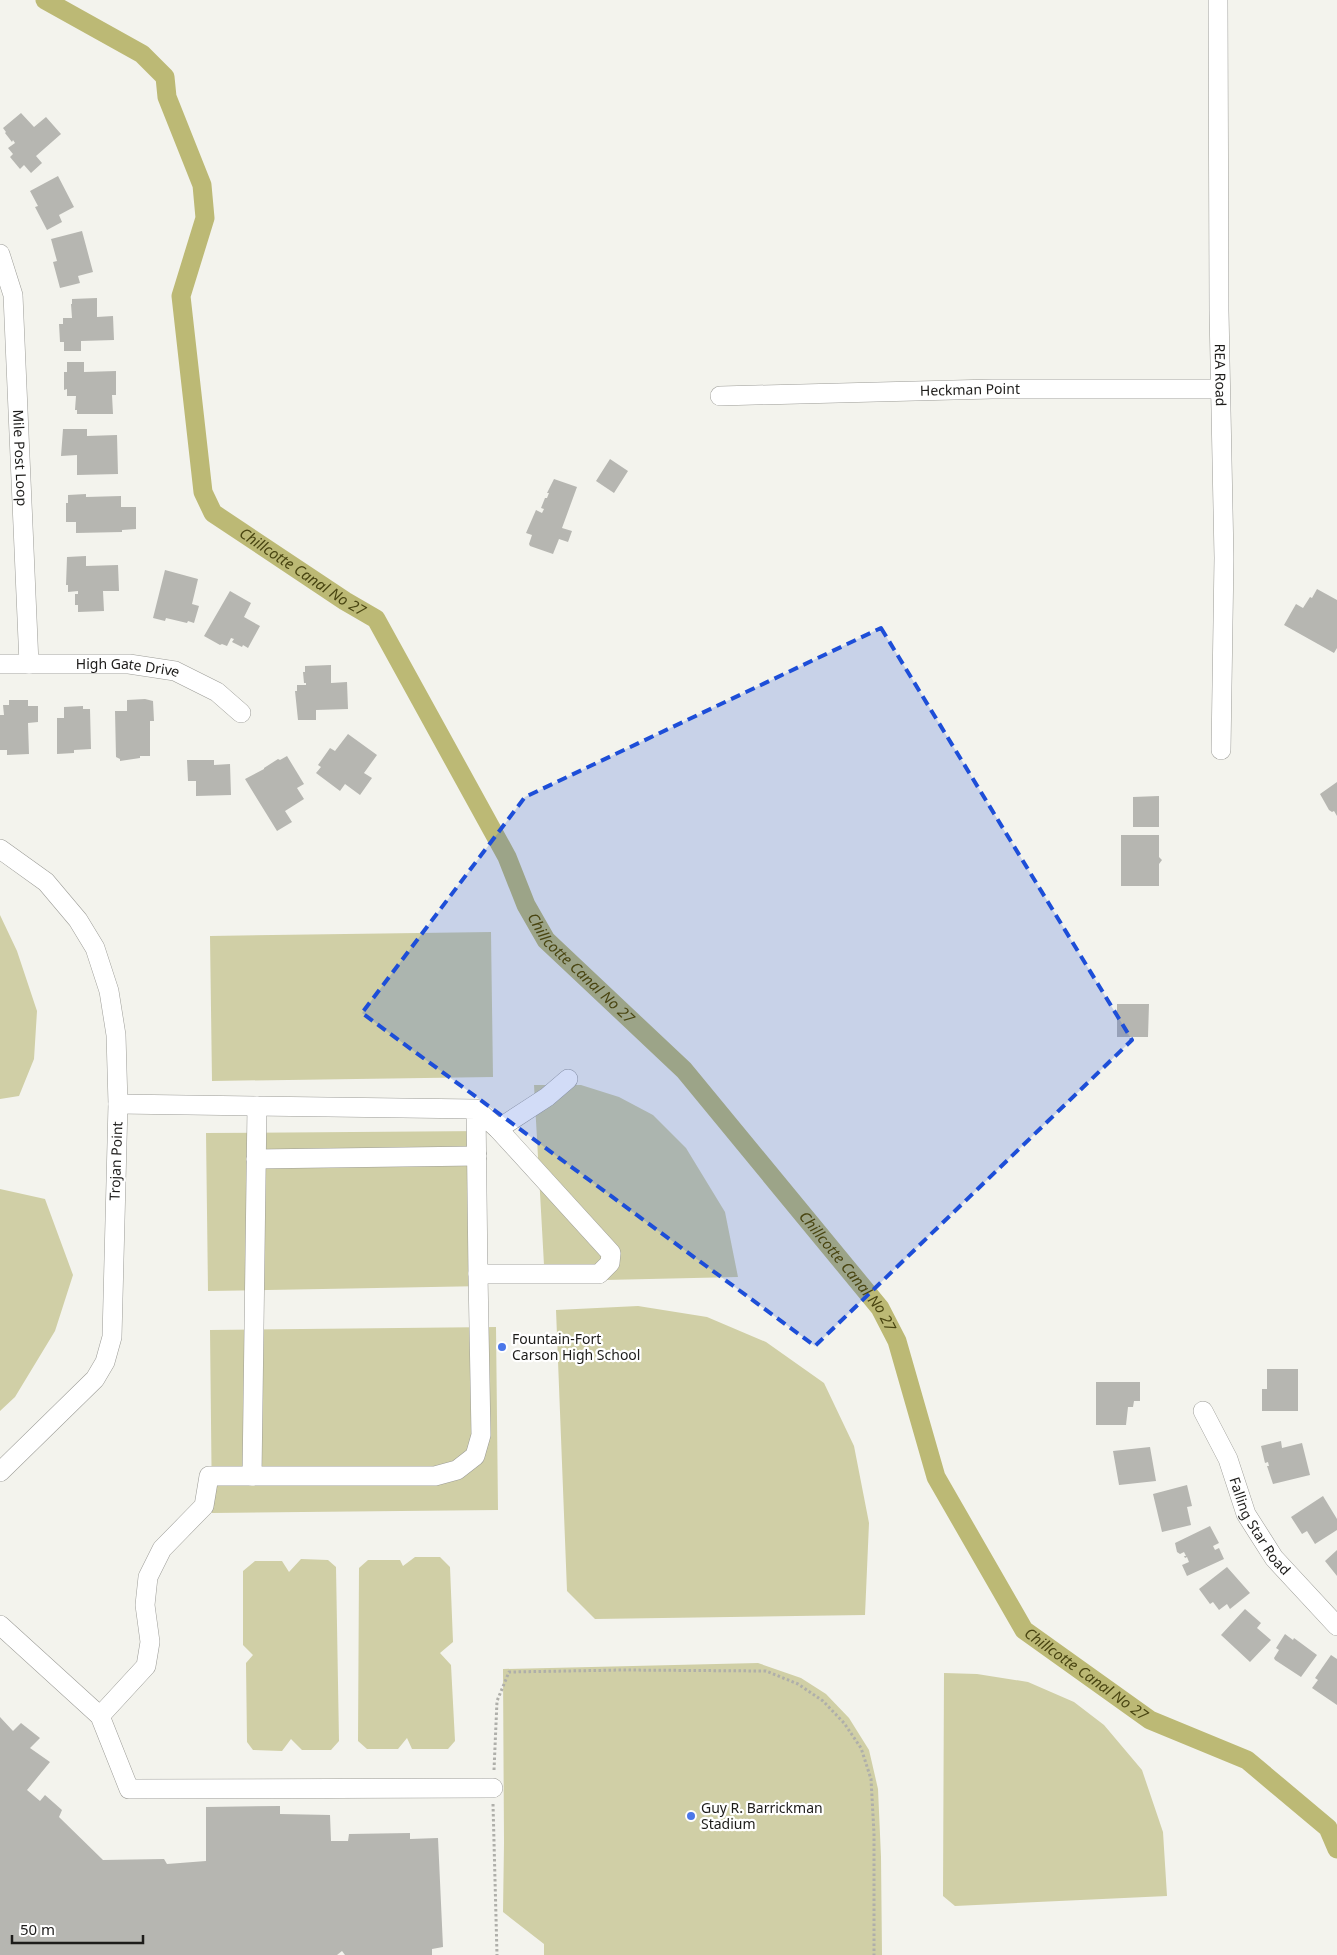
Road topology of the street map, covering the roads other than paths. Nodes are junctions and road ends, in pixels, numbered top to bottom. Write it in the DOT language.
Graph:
graph roads {
  1 [pos="1218,0"];
  2 [pos="0,254"];
  3 [pos="1220,389"];
  4 [pos="720,396"];
  5 [pos="0,664"];
  6 [pos="28,664"];
  7 [pos="241,713"];
  8 [pos="1221,750"];
  9 [pos="0,849"];
  10 [pos="568,1079"];
  11 [pos="118,1104"];
  12 [pos="257,1106"];
  13 [pos="476,1109"];
  14 [pos="498,1129"];
  15 [pos="477,1156"];
  16 [pos="256,1159"];
  17 [pos="478,1274"];
  18 [pos="1203,1411"];
  19 [pos="0,1472"];
  20 [pos="252,1476"];
  21 [pos="0,1625"];
  22 [pos="1337,1626"];
  23 [pos="100,1716"];
  24 [pos="493,1788"];
  1 -- 3 [label="street, REA Road"];
  2 -- 6 [label="street, Mile Post Loop"];
  3 -- 4 [label="street, Heckman Point"];
  3 -- 8 [label="street, REA Road"];
  5 -- 6 [label="street, High Gate Drive"];
  6 -- 7 [label="street, High Gate Drive"];
  9 -- 11 [label="street, Trojan Point"];
  10 -- 14 [label="street"];
  11 -- 12 [label="street"];
  11 -- 19 [label="street, Trojan Point"];
  12 -- 13 [label="street"];
  12 -- 16 [label="street"];
  13 -- 14 [label="street"];
  13 -- 15 [label="street"];
  14 -- 17 [label="street"];
  15 -- 16 [label="street"];
  15 -- 17 [label="street"];
  16 -- 20 [label="street"];
  17 -- 20 [label="street"];
  18 -- 22 [label="street, Falling Star Road"];
  20 -- 23 [label="street"];
  21 -- 23 [label="street"];
  23 -- 24 [label="street"];
}
